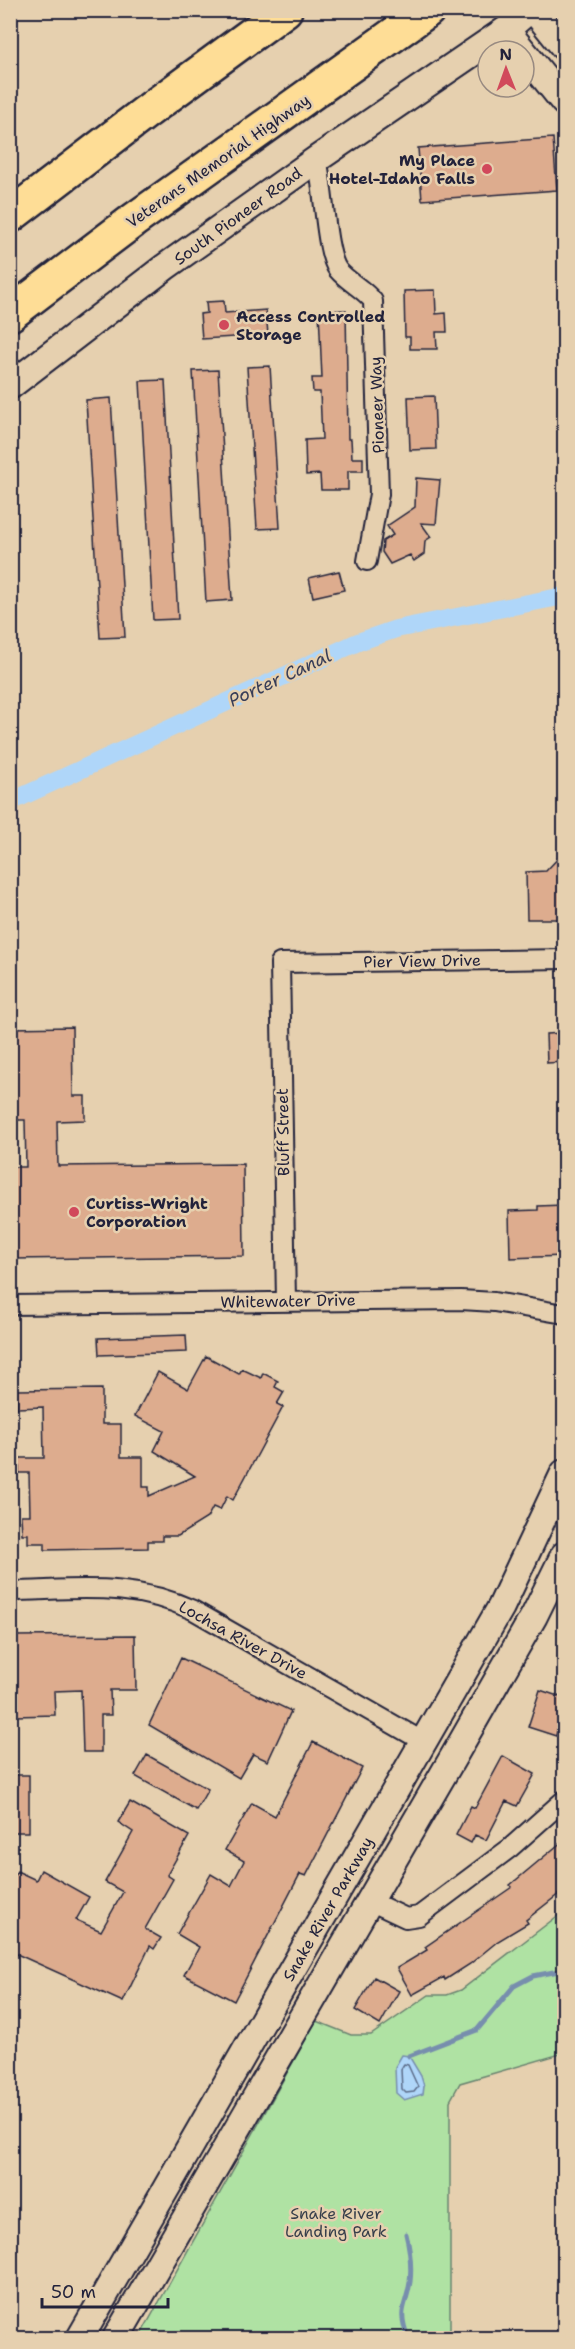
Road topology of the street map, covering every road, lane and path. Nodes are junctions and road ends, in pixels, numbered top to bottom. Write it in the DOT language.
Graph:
graph roads {
  1 [pos="285,10"];
  2 [pos="428,10"];
  3 [pos="529,10"];
  4 [pos="534,10"];
  5 [pos="506,30"];
  6 [pos="564,47"];
  7 [pos="564,102"];
  8 [pos="317,159"];
  9 [pos="10,216"];
  10 [pos="10,314"];
  11 [pos="10,386"];
  12 [pos="367,561"];
  13 [pos="564,959"];
  14 [pos="280,963"];
  15 [pos="286,1301"];
  16 [pos="10,1305"];
  17 [pos="564,1314"];
  18 [pos="564,1473"];
  19 [pos="564,1555"];
  20 [pos="10,1591"];
  21 [pos="424,1742"];
  22 [pos="564,1800"];
  23 [pos="370,1901"];
  24 [pos="80,2338"];
  25 [pos="116,2338"];
  1 -- 9 [label="highway"];
  2 -- 10 [label="highway, Veterans Memorial Highway"];
  3 -- 5 [label="street, South Pioneer Road"];
  4 -- 6 [label="street"];
  5 -- 7 [label="street"];
  5 -- 8 [label="street, South Pioneer Road"];
  8 -- 11 [label="street, South Pioneer Road"];
  8 -- 12 [label="street, Pioneer Way"];
  13 -- 14 [label="street, Pier View Drive"];
  14 -- 15 [label="street, Bluff Street"];
  15 -- 16 [label="street, Whitewater Drive"];
  15 -- 17 [label="street, Whitewater Drive"];
  18 -- 21 [label="street, Snake River Parkway"];
  19 -- 23 [label="street, Snake River Parkway"];
  20 -- 21 [label="street, Lochsa River Drive"];
  21 -- 24 [label="street, Snake River Parkway"];
  22 -- 23 [label="street"];
  23 -- 25 [label="street, Snake River Parkway"];
}
